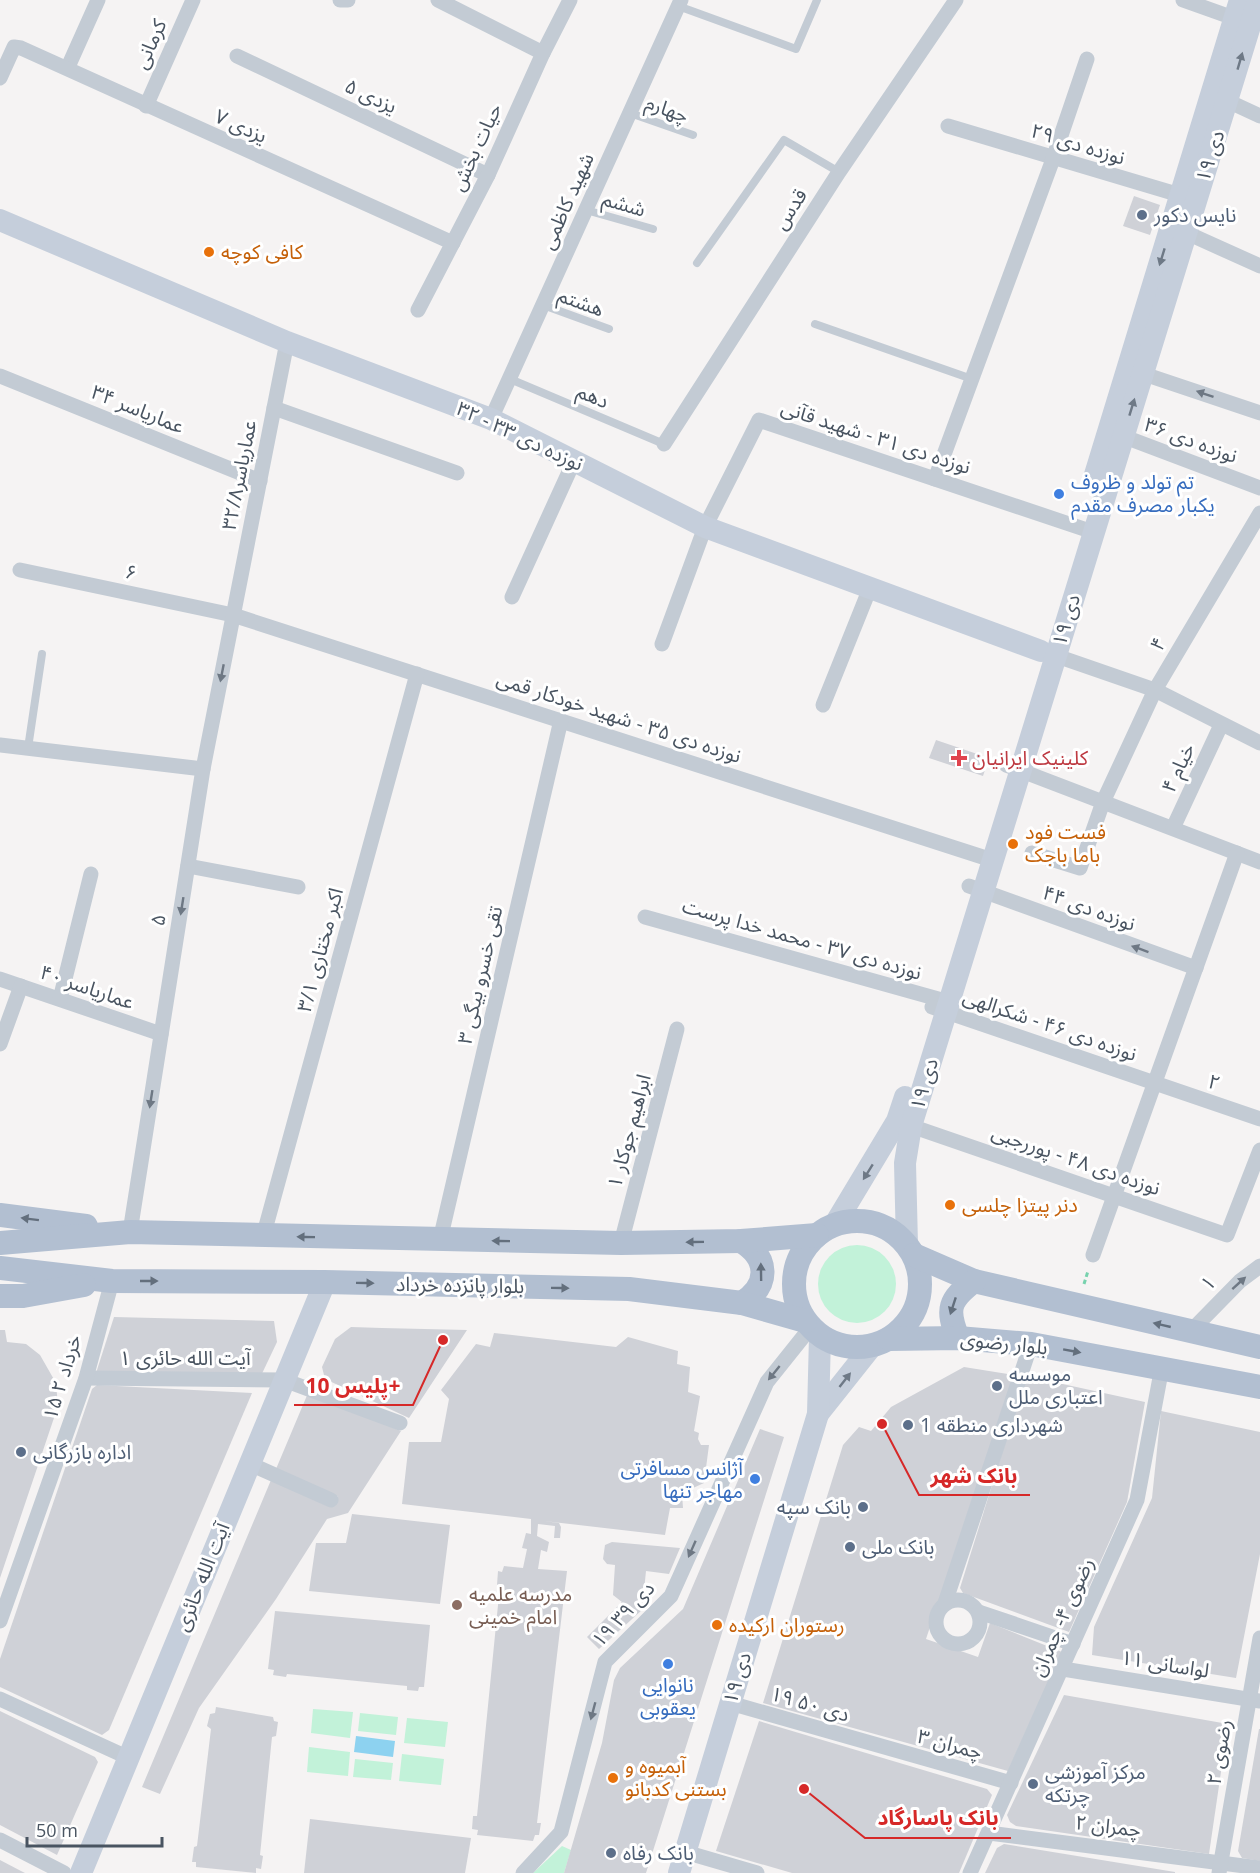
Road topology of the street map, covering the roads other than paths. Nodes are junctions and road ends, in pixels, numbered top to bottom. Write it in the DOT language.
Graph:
graph roads {
  1 [pos="98,0"];
  2 [pos="193,0"];
  3 [pos="340,0"];
  4 [pos="348,0"];
  5 [pos="438,0"];
  6 [pos="570,0"];
  7 [pos="817,0"];
  8 [pos="956,0"];
  9 [pos="1183,0"];
  10 [pos="1258,0"];
  11 [pos="679,3"];
  12 [pos="1241,14"];
  13 [pos="543,53"];
  14 [pos="237,56"];
  15 [pos="1087,59"];
  16 [pos="68,67"];
  17 [pos="0,78"];
  18 [pos="1220,98"];
  19 [pos="146,106"];
  20 [pos="630,113"];
  21 [pos="1260,116"];
  22 [pos="948,126"];
  23 [pos="693,135"];
  24 [pos="1053,159"];
  25 [pos="839,172"];
  26 [pos="488,175"];
  27 [pos="1188,198"];
  28 [pos="586,210"];
  29 [pos="0,220"];
  30 [pos="653,229"];
  31 [pos="1178,229"];
  32 [pos="453,243"];
  33 [pos="697,263"];
  34 [pos="1260,266"];
  35 [pos="543,306"];
  36 [pos="418,310"];
  37 [pos="815,324"];
  38 [pos="609,329"];
  39 [pos="287,342"];
  40 [pos="1135,371"];
  41 [pos="0,376"];
  42 [pos="510,379"];
  43 [pos="972,379"];
  44 [pos="274,408"];
  45 [pos="1260,413"];
  46 [pos="491,419"];
  47 [pos="1116,434"];
  48 [pos="664,444"];
  49 [pos="574,461"];
  50 [pos="457,472"];
  51 [pos="935,479"];
  52 [pos="260,481"];
  53 [pos="1260,488"];
  54 [pos="1260,513"];
  55 [pos="705,527"];
  56 [pos="1086,529"];
  57 [pos="20,570"];
  58 [pos="870,588"];
  59 [pos="512,597"];
  60 [pos="233,615"];
  61 [pos="662,644"];
  62 [pos="1048,653"];
  63 [pos="42,654"];
  64 [pos="417,674"];
  65 [pos="1155,690"];
  66 [pos="823,705"];
  67 [pos="561,720"];
  68 [pos="1221,725"];
  69 [pos="1260,743"];
  70 [pos="0,745"];
  71 [pos="28,748"];
  72 [pos="1013,767"];
  73 [pos="203,769"];
  74 [pos="1103,802"];
  75 [pos="1173,828"];
  76 [pos="1032,853"];
  77 [pos="1237,853"];
  78 [pos="986,857"];
  79 [pos="1260,862"];
  80 [pos="188,866"];
  81 [pos="91,874"];
  82 [pos="298,886"];
  83 [pos="976,889"];
  84 [pos="645,917"];
  85 [pos="1196,968"];
  86 [pos="0,979"];
  87 [pos="21,986"];
  88 [pos="60,999"];
  89 [pos="940,1005"];
  90 [pos="677,1029"];
  91 [pos="161,1034"];
  92 [pos="0,1044"];
  93 [pos="1154,1084"];
  94 [pos="1260,1119"];
  95 [pos="911,1126"];
  96 [pos="1260,1150"];
  97 [pos="1114,1196"];
  98 [pos="0,1215"];
  99 [pos="826,1230"];
  100 [pos="130,1232"];
  101 [pos="263,1237"];
  102 [pos="440,1240"];
  103 [pos="741,1241"];
  104 [pos="3,1243"];
  105 [pos="621,1243"];
  106 [pos="910,1250"];
  107 [pos="1093,1255"];
  108 [pos="1260,1266"];
  109 [pos="3,1268"];
  110 [pos="112,1281"];
  111 [pos="974,1281"];
  112 [pos="325,1282"];
  113 [pos="0,1296"];
  114 [pos="742,1303"];
  115 [pos="812,1328"];
  116 [pos="1190,1332"];
  117 [pos="958,1338"];
  118 [pos="880,1342"];
  119 [pos="1031,1344"];
  120 [pos="1260,1347"];
  121 [pos="1162,1367"];
  122 [pos="86,1378"];
  123 [pos="284,1380"];
  124 [pos="1260,1387"];
  125 [pos="818,1414"];
  126 [pos="400,1423"];
  127 [pos="248,1463"];
  128 [pos="331,1500"];
  129 [pos="945,1603"];
  130 [pos="979,1612"];
  131 [pos="0,1621"];
  132 [pos="1260,1638"];
  133 [pos="1072,1644"];
  134 [pos="1063,1669"];
  135 [pos="0,1699"];
  136 [pos="1255,1700"];
  137 [pos="730,1703"];
  138 [pos="878,1746"];
  139 [pos="129,1758"];
  140 [pos="1011,1783"];
  141 [pos="989,1833"];
  142 [pos="0,1840"];
  143 [pos="682,1862"];
  144 [pos="1220,1867"];
  145 [pos="1260,1868"];
  146 [pos="64,1873"];
  147 [pos="81,1873"];
  148 [pos="523,1873"];
  149 [pos="757,1873"];
  150 [pos="970,1873"];
  1 -- 16 [label="street"];
  2 -- 19 [label="street, کرمانی"];
  3 -- 4 [label="street"];
  5 -- 13 [label="street"];
  6 -- 13 [label="street, حیات بخش"];
  7 -- 11 [label="lane"];
  8 -- 25 [label="street, قدس"];
  9 -- 12 [label="street"];
  10 -- 12 [label="main road, ۱۹ دی"];
  11 -- 20 [label="street, شهید کاظمی"];
  12 -- 18 [label="main road, ۱۹ دی"];
  13 -- 26 [label="street, حیات بخش"];
  14 -- 26 [label="street, یزدی ۵"];
  15 -- 24 [label="street"];
  16 -- 17 [label="street, یزدی ۷"];
  16 -- 19 [label="street, یزدی ۷"];
  18 -- 21 [label="street"];
  18 -- 27 [label="main road, ۱۹ دی"];
  19 -- 32 [label="street, یزدی ۷"];
  20 -- 23 [label="lane, چهارم"];
  20 -- 28 [label="street, شهید کاظمی"];
  22 -- 24 [label="street, نوزده دی ۲۹"];
  24 -- 27 [label="street, نوزده دی ۲۹"];
  24 -- 43 [label="street"];
  25 -- 33 [label="lane"];
  25 -- 48 [label="street, قدس"];
  26 -- 32 [label="street, حیات بخش"];
  27 -- 31 [label="main road, ۱۹ دی"];
  28 -- 30 [label="lane, ششم"];
  28 -- 35 [label="street, شهید کاظمی"];
  29 -- 39 [label="main road, ۳۲ - نوزده دی ۳۳"];
  31 -- 34 [label="street"];
  31 -- 40 [label="main road, ۱۹ دی"];
  32 -- 36 [label="street, حیات بخش"];
  35 -- 38 [label="lane, هشتم"];
  35 -- 42 [label="street, شهید کاظمی"];
  37 -- 43 [label="lane"];
  39 -- 44 [label="street, عماریاسر۳۲/۸"];
  39 -- 46 [label="main road, ۳۲ - نوزده دی ۳۳"];
  45 -- 40 [label="street, one-way"];
  40 -- 47 [label="main road, ۱۹ دی"];
  41 -- 52 [label="street, عماریاسر ۳۴"];
  42 -- 46 [label="street, شهید کاظمی"];
  42 -- 48 [label="lane, دهم"];
  43 -- 51 [label="street"];
  44 -- 50 [label="street"];
  44 -- 52 [label="street, عماریاسر۳۲/۸"];
  46 -- 49 [label="main road, ۳۲ - نوزده دی ۳۳"];
  47 -- 53 [label="street, نوزده دی ۳۶"];
  47 -- 56 [label="main road, ۱۹ دی"];
  49 -- 55 [label="main road, ۳۲ - نوزده دی ۳۳"];
  49 -- 59 [label="street"];
  51 -- 55 [label="street, نوزده دی ۳۱ - شهید قآنی"];
  51 -- 56 [label="street, نوزده دی ۳۱ - شهید قآنی"];
  52 -- 60 [label="street, عماریاسر۳۲/۸"];
  54 -- 65 [label="street, ۴"];
  55 -- 58 [label="main road, ۳۲ - نوزده دی ۳۳"];
  55 -- 61 [label="street"];
  56 -- 62 [label="main road, ۱۹ دی"];
  57 -- 60 [label="street, ۶"];
  58 -- 62 [label="main road, ۳۲ - نوزده دی ۳۳"];
  58 -- 66 [label="street"];
  60 -- 64 [label="street, نوزده دی ۳۵ - شهید خودکار قمی"];
  60 -- 73 [label="street, ۵, one-way"];
  62 -- 65 [label="street"];
  62 -- 72 [label="main road, ۱۹ دی"];
  63 -- 71 [label="lane"];
  64 -- 67 [label="street, نوزده دی ۳۵ - شهید خودکار قمی"];
  64 -- 101 [label="street, ۳/۱ اکبر مختاری"];
  65 -- 68 [label="street"];
  65 -- 74 [label="street, ۴"];
  67 -- 78 [label="street, نوزده دی ۳۵ - شهید خودکار قمی"];
  67 -- 102 [label="street, ۳ تقی خسرو بیگی"];
  68 -- 69 [label="street"];
  68 -- 75 [label="street, ۴ خیام"];
  70 -- 71 [label="street"];
  71 -- 73 [label="street"];
  72 -- 74 [label="street"];
  72 -- 78 [label="main road, ۱۹ دی"];
  73 -- 80 [label="street, ۵"];
  74 -- 75 [label="street"];
  74 -- 76 [label="street, ۴"];
  75 -- 77 [label="street"];
  77 -- 79 [label="street"];
  77 -- 85 [label="street"];
  78 -- 83 [label="main road, ۱۹ دی"];
  80 -- 82 [label="street"];
  80 -- 91 [label="street, ۵, one-way"];
  81 -- 88 [label="street"];
  85 -- 83 [label="street, نوزده دی ۴۴, one-way"];
  83 -- 89 [label="main road, ۱۹ دی"];
  84 -- 89 [label="street, نوزده دی ۳۷ - محمد خدا پرست"];
  85 -- 93 [label="street"];
  86 -- 87 [label="street, عماریاسر ۴۰"];
  87 -- 88 [label="street, عماریاسر ۴۰"];
  87 -- 92 [label="street"];
  88 -- 91 [label="street, عماریاسر ۴۰"];
  89 -- 93 [label="street, نوزده دی ۴۶ - شکرالهی"];
  89 -- 95 [label="main road, ۱۹ دی"];
  89 -- 99 [label="main road, ۱۹ دی, one-way"];
  90 -- 105 [label="street, ۱ ابراهیم جوکار"];
  91 -- 100 [label="street, ۵, one-way"];
  93 -- 94 [label="street, ۲"];
  93 -- 97 [label="street"];
  95 -- 97 [label="street, نوزده دی ۴۸ - پوررجبی"];
  95 -- 106 [label="main road, ۱۹ دی"];
  96 -- 97 [label="street, نوزده دی ۴۸ - پوررجبی"];
  97 -- 107 [label="street"];
  100 -- 98 [label="main road, one-way"];
  99 -- 103 [label="main road"];
  99 -- 106 [label="main road"];
  99 -- 115 [label="main road"];
  100 -- 101 [label="main road"];
  100 -- 104 [label="main road"];
  102 -- 101 [label="main road, one-way"];
  105 -- 102 [label="main road, one-way"];
  103 -- 105 [label="main road, one-way"];
  114 -- 103 [label="main road, one-way"];
  106 -- 111 [label="main road"];
  106 -- 118 [label="main road"];
  116 -- 108 [label="street, ۱, one-way"];
  109 -- 110 [label="main road, بلوار پانزده خرداد"];
  110 -- 112 [label="main road, بلوار پانزده خرداد, one-way"];
  110 -- 113 [label="main road, بلوار پانزده خرداد"];
  110 -- 122 [label="street, ۱۵ خرداد ۲"];
  116 -- 111 [label="main road, one-way"];
  111 -- 117 [label="main road, one-way"];
  112 -- 114 [label="main road, بلوار پانزده خرداد, one-way"];
  112 -- 123 [label="main road, آیت الله حائری"];
  114 -- 115 [label="main road, بلوار پانزده خرداد"];
  115 -- 118 [label="main road"];
  115 -- 125 [label="main road"];
  115 -- 148 [label="street, ۱۹ دی ۳۹, one-way"];
  116 -- 120 [label="main road"];
  117 -- 118 [label="main road, بلوار رضوی"];
  117 -- 119 [label="main road, بلوار رضوی"];
  125 -- 118 [label="main road, one-way"];
  119 -- 121 [label="main road, بلوار رضوی, one-way"];
  119 -- 129 [label="street"];
  121 -- 124 [label="main road, بلوار رضوی"];
  121 -- 133 [label="street, رضوی ۴- چمران"];
  122 -- 123 [label="street, آیت الله حائری ۱"];
  122 -- 131 [label="street, ۱۵ خرداد ۲"];
  123 -- 126 [label="street, آیت الله حائری ۱"];
  123 -- 127 [label="main road, آیت الله حائری"];
  125 -- 137 [label="main road, ۱۹ دی"];
  127 -- 128 [label="street"];
  127 -- 139 [label="main road, آیت الله حائری"];
  129 -- 130 [label="street"];
  129 -- 130 [label="street"];
  130 -- 133 [label="street"];
  132 -- 136 [label="street, رضوی ۲"];
  133 -- 134 [label="street, رضوی ۴- چمران"];
  134 -- 136 [label="street, لواسانی ۱۱"];
  134 -- 140 [label="street, رضوی ۴- چمران"];
  135 -- 139 [label="street"];
  136 -- 144 [label="street, رضوی ۲"];
  137 -- 138 [label="street, ۱۹ دی ۵۰"];
  137 -- 143 [label="main road, ۱۹ دی"];
  138 -- 140 [label="street, چمران ۳"];
  139 -- 147 [label="main road, آیت الله حائری"];
  140 -- 141 [label="street, رضوی ۴- چمران"];
  141 -- 144 [label="street, چمران ۲"];
  141 -- 150 [label="street, رضوی ۴- چمران"];
  142 -- 146 [label="street"];
  143 -- 149 [label="street"];
  144 -- 145 [label="street, چمران ۲"];
}
